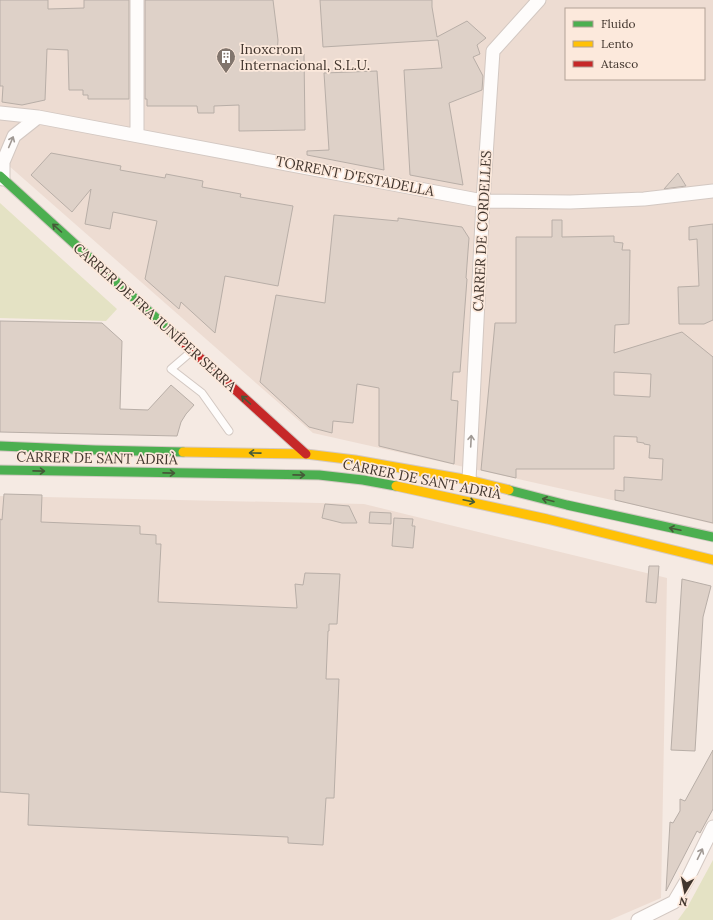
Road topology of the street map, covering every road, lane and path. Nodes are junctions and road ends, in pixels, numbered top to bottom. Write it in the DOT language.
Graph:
graph roads {
  1 [pos="136,0"];
  2 [pos="539,0"];
  3 [pos="0,113"];
  4 [pos="38,117"];
  5 [pos="137,135"];
  6 [pos="2,177"];
  7 [pos="713,191"];
  8 [pos="483,201"];
  9 [pos="192,351"];
  10 [pos="229,431"];
  11 [pos="0,446"];
  12 [pos="306,454"];
  13 [pos="0,470"];
  14 [pos="469,480"];
  15 [pos="713,537"];
  16 [pos="713,560"];
  17 [pos="713,827"];
  18 [pos="638,920"];
  1 -- 5 [label="street"];
  2 -- 8 [label="street, CARRER DE CORDELLES"];
  3 -- 4 [label="street, TORRENT D'ESTADELLA"];
  4 -- 5 [label="street, TORRENT D'ESTADELLA"];
  6 -- 4 [label="street, CARRER DE FRA JUNÍPER SERRA, one-way"];
  5 -- 8 [label="street, TORRENT D'ESTADELLA"];
  9 -- 6 [label="street, CARRER DE FRA JUNÍPER SERRA, one-way"];
  7 -- 8 [label="street, TORRENT D'ESTADELLA"];
  14 -- 8 [label="street, CARRER DE CORDELLES, one-way"];
  9 -- 10 [label="lane"];
  12 -- 9 [label="street, CARRER DE FRA JUNÍPER SERRA, one-way"];
  12 -- 11 [label="street, CARRER DE SANT ADRIÀ, one-way"];
  12 -- 14 [label="street, CARRER DE SANT ADRIÀ"];
  13 -- 16 [label="street, CARRER DE SANT ADRIÀ, one-way"];
  15 -- 14 [label="street, CARRER DE SANT ADRIÀ, one-way"];
  18 -- 17 [label="street, one-way"];
}
